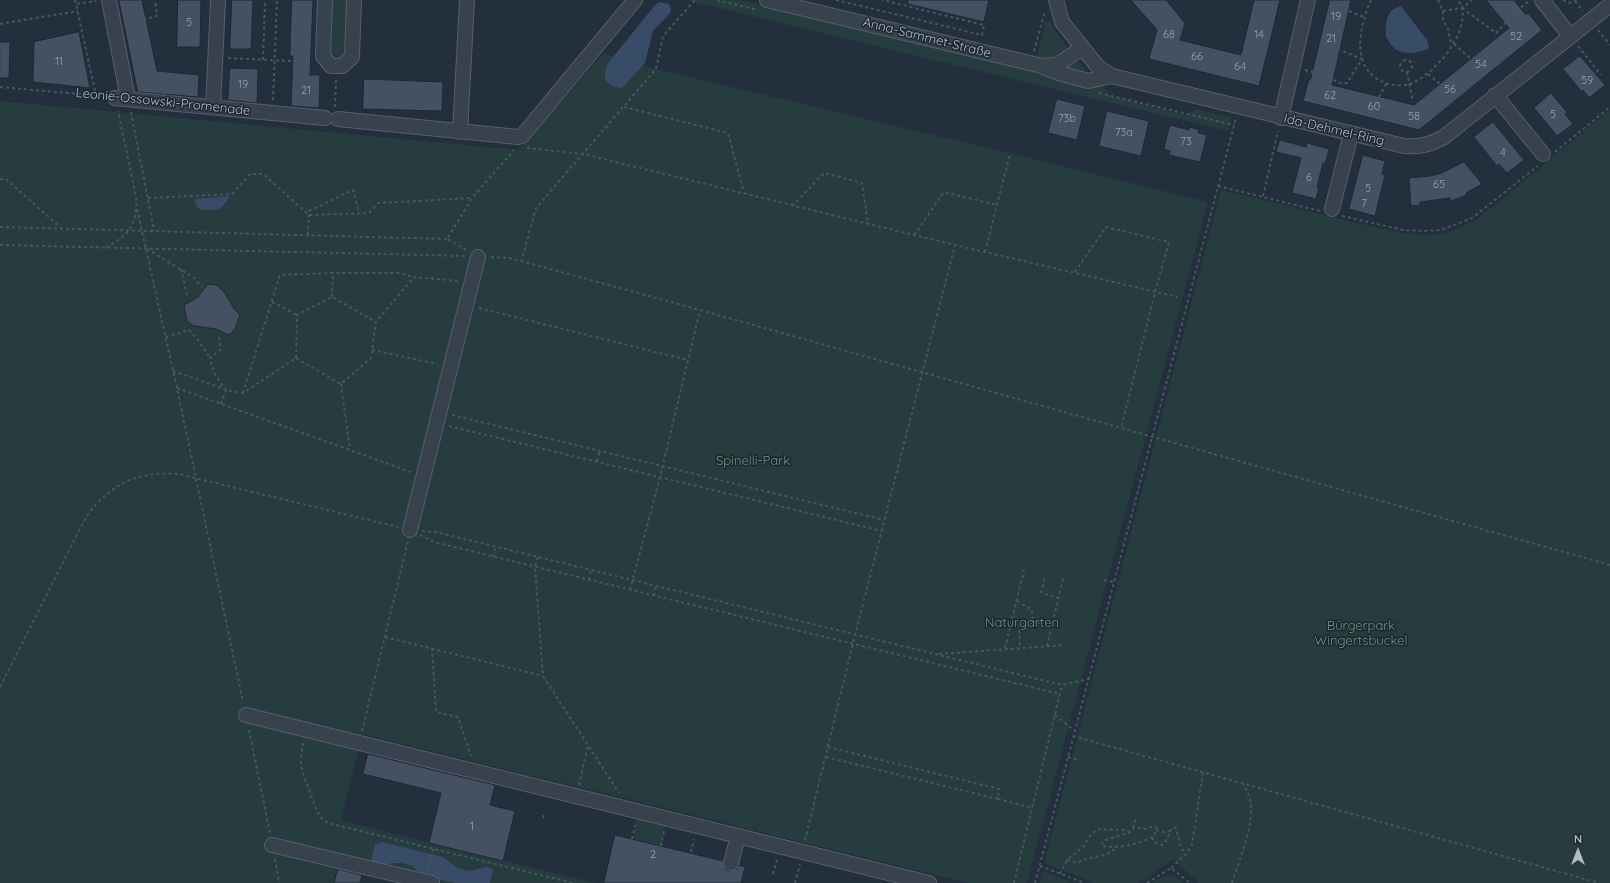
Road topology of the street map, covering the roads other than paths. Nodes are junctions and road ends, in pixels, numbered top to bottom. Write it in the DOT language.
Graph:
graph roads {
  1 [pos="109,0"];
  2 [pos="218,0"];
  3 [pos="325,0"];
  4 [pos="354,0"];
  5 [pos="467,0"];
  6 [pos="635,0"];
  7 [pos="1308,0"];
  8 [pos="1542,0"];
  9 [pos="1608,3"];
  10 [pos="767,4"];
  11 [pos="1050,4"];
  12 [pos="1570,36"];
  13 [pos="1082,48"];
  14 [pos="1036,65"];
  15 [pos="1112,76"];
  16 [pos="1495,95"];
  17 [pos="213,107"];
  18 [pos="1281,118"];
  19 [pos="460,132"];
  20 [pos="1351,134"];
  21 [pos="1546,157"];
  22 [pos="1331,212"];
  23 [pos="478,257"];
  24 [pos="410,530"];
  25 [pos="246,715"];
  26 [pos="738,836"];
  27 [pos="272,845"];
  28 [pos="731,863"];
  29 [pos="428,882"];
  30 [pos="929,883"];
  1 -- 17 [label="street, Leonie-Ossowski-Promenade"];
  2 -- 17 [label="street"];
  3 -- 4 [label="street"];
  5 -- 19 [label="street"];
  6 -- 19 [label="street, Leonie-Ossowski-Promenade"];
  7 -- 18 [label="street"];
  8 -- 12 [label="street"];
  9 -- 12 [label="street, Ida-Dehmel-Ring"];
  10 -- 14 [label="street, Anna-Sammet-Straße"];
  11 -- 13 [label="street, Ida-Dehmel-Ring"];
  12 -- 16 [label="street, Ida-Dehmel-Ring"];
  13 -- 14 [label="street, Anna-Sammet-Straße"];
  13 -- 15 [label="street, Ida-Dehmel-Ring"];
  14 -- 15 [label="street"];
  15 -- 18 [label="street, Ida-Dehmel-Ring"];
  16 -- 20 [label="street, Ida-Dehmel-Ring"];
  16 -- 21 [label="street"];
  17 -- 19 [label="street, Leonie-Ossowski-Promenade"];
  18 -- 20 [label="street, Ida-Dehmel-Ring"];
  20 -- 22 [label="street"];
  23 -- 24 [label="street"];
  25 -- 26 [label="street"];
  26 -- 28 [label="street"];
  26 -- 30 [label="street"];
  27 -- 29 [label="street"];
}
